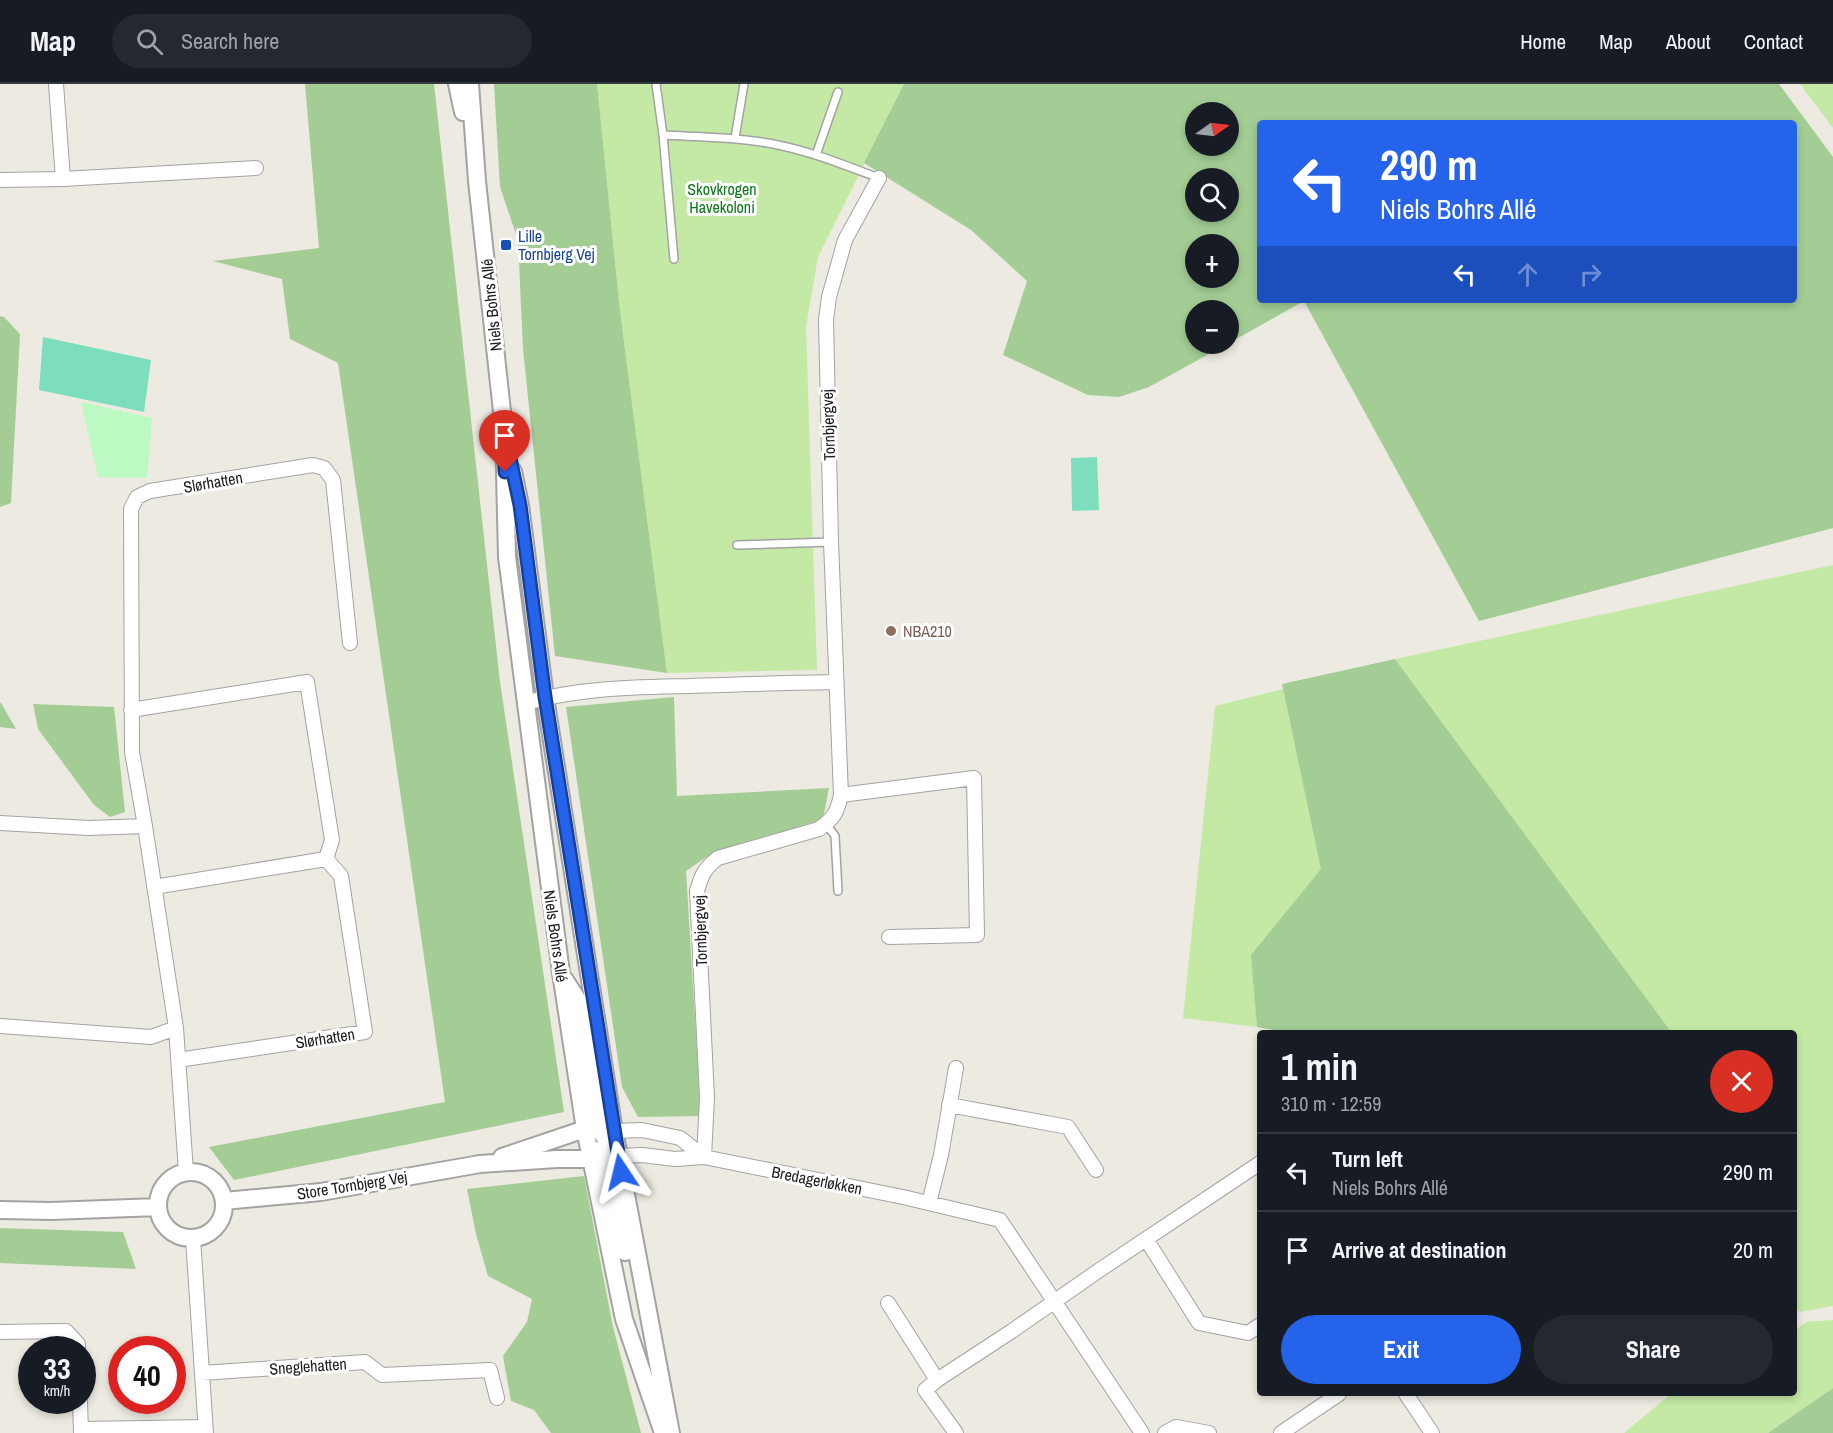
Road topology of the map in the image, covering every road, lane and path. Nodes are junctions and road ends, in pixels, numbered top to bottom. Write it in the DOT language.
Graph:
graph roads {
  1 [pos="56,84"];
  2 [pos="458,84"];
  3 [pos="470,84"];
  4 [pos="656,84"];
  5 [pos="744,84"];
  6 [pos="838,92"];
  7 [pos="663,135"];
  8 [pos="735,138"];
  9 [pos="816,155"];
  10 [pos="256,168"];
  11 [pos="879,178"];
  12 [pos="63,179"];
  13 [pos="0,180"];
  14 [pos="477,181"];
  15 [pos="674,259"];
  16 [pos="504,430"];
  17 [pos="831,542"];
  18 [pos="737,545"];
  19 [pos="350,643"];
  20 [pos="836,682"];
  21 [pos="545,697"];
  22 [pos="525,703"];
  23 [pos="131,710"];
  24 [pos="841,795"];
  25 [pos="0,823"];
  26 [pos="826,824"];
  27 [pos="145,826"];
  28 [pos="326,859"];
  29 [pos="154,886"];
  30 [pos="838,891"];
  31 [pos="889,937"];
  32 [pos="0,1026"];
  33 [pos="176,1028"];
  34 [pos="178,1060"];
  35 [pos="956,1068"];
  36 [pos="949,1104"];
  37 [pos="599,1130"];
  38 [pos="704,1157"];
  39 [pos="605,1158"];
  40 [pos="480,1164"];
  41 [pos="1257,1165"];
  42 [pos="1096,1170"];
  43 [pos="186,1172"];
  44 [pos="224,1201"];
  45 [pos="929,1203"];
  46 [pos="158,1207"];
  47 [pos="0,1210"];
  48 [pos="193,1238"];
  49 [pos="1146,1239"];
  50 [pos="888,1303"];
  51 [pos="1055,1303"];
  52 [pos="1257,1327"];
  53 [pos="0,1332"];
  54 [pos="71,1336"];
  55 [pos="202,1373"];
  56 [pos="937,1380"];
  57 [pos="1336,1396"];
  58 [pos="1407,1396"];
  59 [pos="496,1398"];
  60 [pos="80,1414"];
  61 [pos="206,1430"];
  62 [pos="81,1431"];
  63 [pos="663,1433"];
  64 [pos="671,1433"];
  65 [pos="956,1433"];
  66 [pos="1142,1433"];
  67 [pos="1165,1433"];
  68 [pos="1209,1433"];
  69 [pos="1281,1433"];
  70 [pos="1432,1433"];
  1 -- 12 [label="street"];
  2 -- 14 [label="street, Niels Bohrs Allé"];
  3 -- 14 [label="street, Niels Bohrs Allé"];
  4 -- 7 [label="lane"];
  5 -- 8 [label="lane"];
  6 -- 9 [label="lane"];
  7 -- 8 [label="lane"];
  7 -- 15 [label="lane"];
  8 -- 9 [label="lane"];
  9 -- 11 [label="lane"];
  10 -- 12 [label="street"];
  11 -- 17 [label="street, Tornbjergvej"];
  12 -- 13 [label="street"];
  14 -- 16 [label="street, Niels Bohrs Allé"];
  16 -- 21 [label="street, Niels Bohrs Allé"];
  16 -- 22 [label="street, Niels Bohrs Allé"];
  17 -- 18 [label="lane"];
  17 -- 20 [label="street, Tornbjergvej"];
  19 -- 23 [label="street, Slørhatten"];
  20 -- 21 [label="street"];
  20 -- 24 [label="street, Tornbjergvej"];
  21 -- 22 [label="street"];
  21 -- 37 [label="street, Niels Bohrs Allé"];
  22 -- 37 [label="street, Niels Bohrs Allé"];
  23 -- 27 [label="street, Slørhatten"];
  23 -- 28 [label="street"];
  24 -- 26 [label="street, Tornbjergvej"];
  24 -- 31 [label="street"];
  25 -- 27 [label="street"];
  26 -- 30 [label="lane"];
  26 -- 38 [label="street, Tornbjergvej"];
  27 -- 29 [label="street, Slørhatten"];
  28 -- 29 [label="street"];
  28 -- 34 [label="street, Slørhatten"];
  29 -- 33 [label="street, Slørhatten"];
  32 -- 33 [label="street"];
  33 -- 34 [label="street, Slørhatten"];
  34 -- 43 [label="street, Slørhatten"];
  35 -- 36 [label="street"];
  36 -- 42 [label="street"];
  36 -- 45 [label="street"];
  37 -- 38 [label="street, Bredagerløkken"];
  37 -- 39 [label="street, Niels Bohrs Allé"];
  37 -- 39 [label="street"];
  37 -- 40 [label="street, Store Tornbjerg Vej"];
  38 -- 39 [label="street, Bredagerløkken"];
  38 -- 45 [label="street, Bredagerløkken"];
  39 -- 40 [label="street, Store Tornbjerg Vej"];
  39 -- 63 [label="street, Niels Bohrs Allé"];
  39 -- 64 [label="street, Niels Bohrs Allé"];
  40 -- 44 [label="street, Store Tornbjerg Vej"];
  41 -- 49 [label="street"];
  43 -- 44 [label="street"];
  43 -- 46 [label="street"];
  44 -- 48 [label="street"];
  45 -- 51 [label="street, Bredagerløkken"];
  46 -- 47 [label="street"];
  46 -- 48 [label="street"];
  48 -- 55 [label="street"];
  49 -- 51 [label="street"];
  49 -- 52 [label="street"];
  50 -- 56 [label="street"];
  51 -- 56 [label="street"];
  51 -- 66 [label="street, Bredagerløkken"];
  53 -- 54 [label="street"];
  55 -- 59 [label="street, Sneglehatten"];
  55 -- 61 [label="street"];
  56 -- 65 [label="street"];
  57 -- 69 [label="street"];
  58 -- 70 [label="street"];
  60 -- 62 [label="street"];
  61 -- 62 [label="street"];
  67 -- 68 [label="street"];
}
